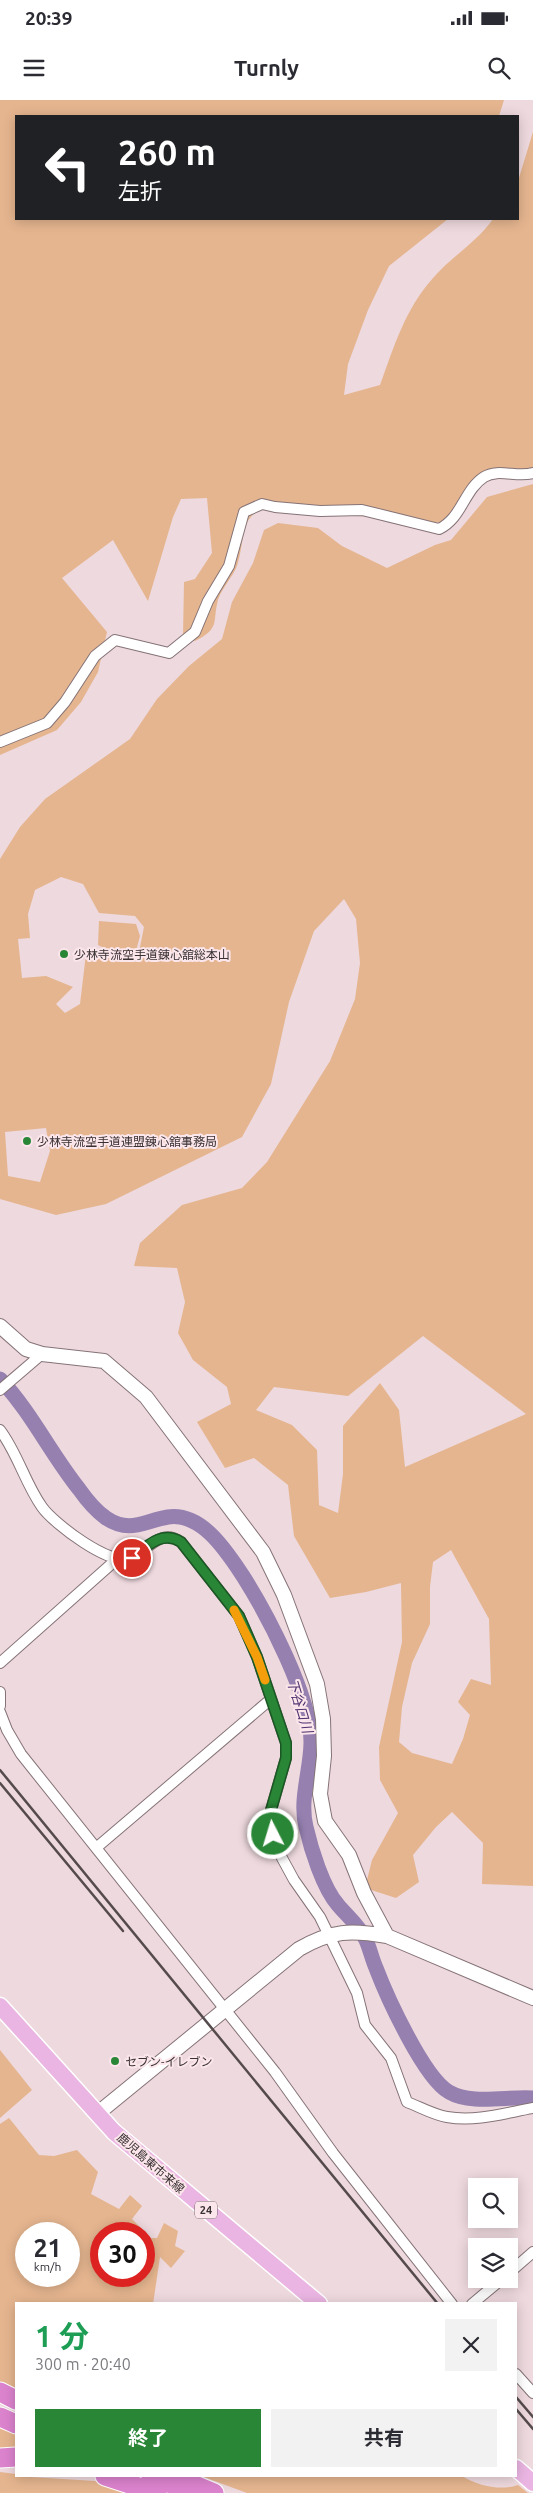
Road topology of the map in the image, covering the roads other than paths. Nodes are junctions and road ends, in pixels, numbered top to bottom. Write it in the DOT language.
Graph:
graph roads {
  1 [pos="533,473"];
  2 [pos="0,742"];
  3 [pos="0,1326"];
  4 [pos="42,1354"];
  5 [pos="4,1387"];
  6 [pos="0,1430"];
  7 [pos="117,1558"];
  8 [pos="0,1663"];
  9 [pos="0,1692"];
  10 [pos="271,1699"];
  11 [pos="0,1706"];
  12 [pos="0,1712"];
  13 [pos="96,1848"];
  14 [pos="327,1934"];
  15 [pos="388,1936"];
  16 [pos="533,1998"];
  17 [pos="0,2006"];
  18 [pos="224,2009"];
  19 [pos="533,2108"];
  20 [pos="97,2114"];
  21 [pos="533,2252"];
  22 [pos="518,2265"];
  23 [pos="491,2288"];
  24 [pos="317,2302"];
  25 [pos="450,2302"];
  26 [pos="474,2302"];
  27 [pos="517,2375"];
  28 [pos="0,2392"];
  29 [pos="533,2393"];
  30 [pos="15,2400"];
  31 [pos="0,2417"];
  32 [pos="15,2424"];
  33 [pos="15,2457"];
  34 [pos="0,2458"];
  35 [pos="517,2469"];
  36 [pos="108,2477"];
  37 [pos="154,2477"];
  38 [pos="174,2477"];
  39 [pos="533,2482"];
  40 [pos="157,2493"];
  41 [pos="194,2493"];
  42 [pos="214,2493"];
  1 -- 2 [label="street"];
  3 -- 4 [label="street"];
  4 -- 5 [label="street"];
  4 -- 15 [label="street"];
  6 -- 7 [label="street"];
  7 -- 8 [label="street"];
  7 -- 10 [label="street"];
  9 -- 11 [label="street"];
  10 -- 13 [label="street"];
  10 -- 14 [label="street"];
  12 -- 13 [label="street"];
  13 -- 18 [label="street"];
  14 -- 15 [label="street"];
  14 -- 18 [label="street"];
  14 -- 19 [label="street"];
  15 -- 16 [label="street"];
  17 -- 20 [label="main road, 鹿児島東市来線 / 24"];
  18 -- 20 [label="street"];
  18 -- 25 [label="street"];
  20 -- 24 [label="main road, 鹿児島東市来線 / 24"];
  21 -- 22 [label="street"];
  23 -- 26 [label="street"];
  27 -- 29 [label="street"];
  28 -- 30 [label="highway"];
  31 -- 32 [label="highway"];
  33 -- 34 [label="highway"];
  35 -- 39 [label="main road"];
  36 -- 40 [label="highway"];
  37 -- 41 [label="highway"];
  38 -- 42 [label="highway"];
}
